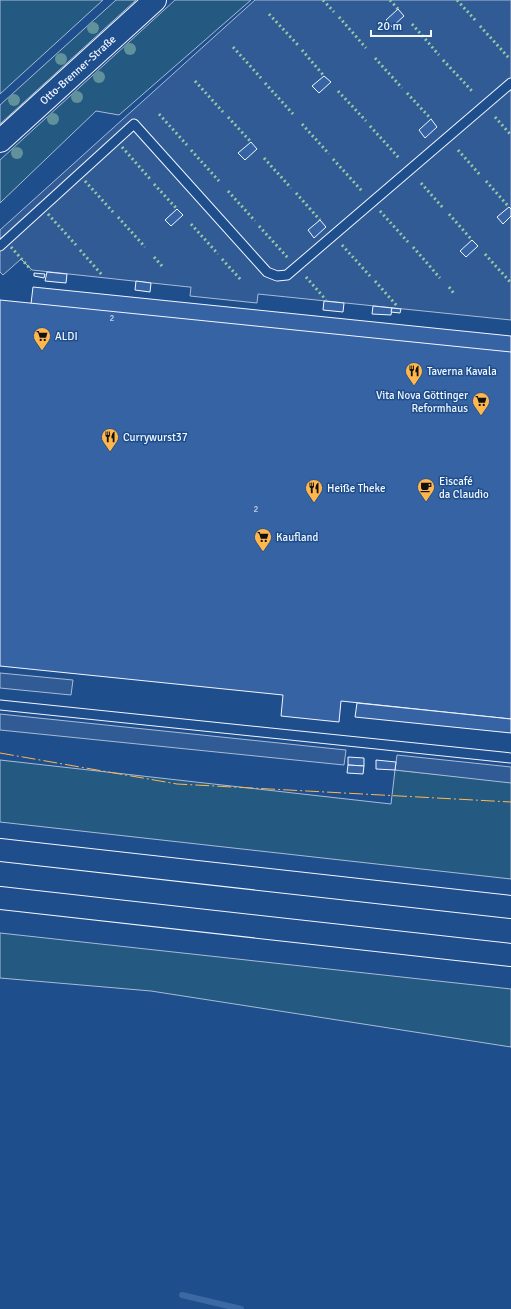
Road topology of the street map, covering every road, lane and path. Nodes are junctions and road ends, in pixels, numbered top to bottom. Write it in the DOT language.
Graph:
graph roads {
  1 [pos="155,0"];
  2 [pos="511,83"];
  3 [pos="0,141"];
  4 [pos="0,246"];
  5 [pos="0,705"];
  6 [pos="511,758"];
  7 [pos="0,850"];
  8 [pos="0,898"];
  9 [pos="511,907"];
  10 [pos="511,955"];
  1 -- 3 [label="main road, Otto-Brenner-Straße"];
  2 -- 4 [label="lane"];
  5 -- 6 [label="lane"];
  7 -- 9 [label="main road"];
  8 -- 10 [label="main road"];
}
